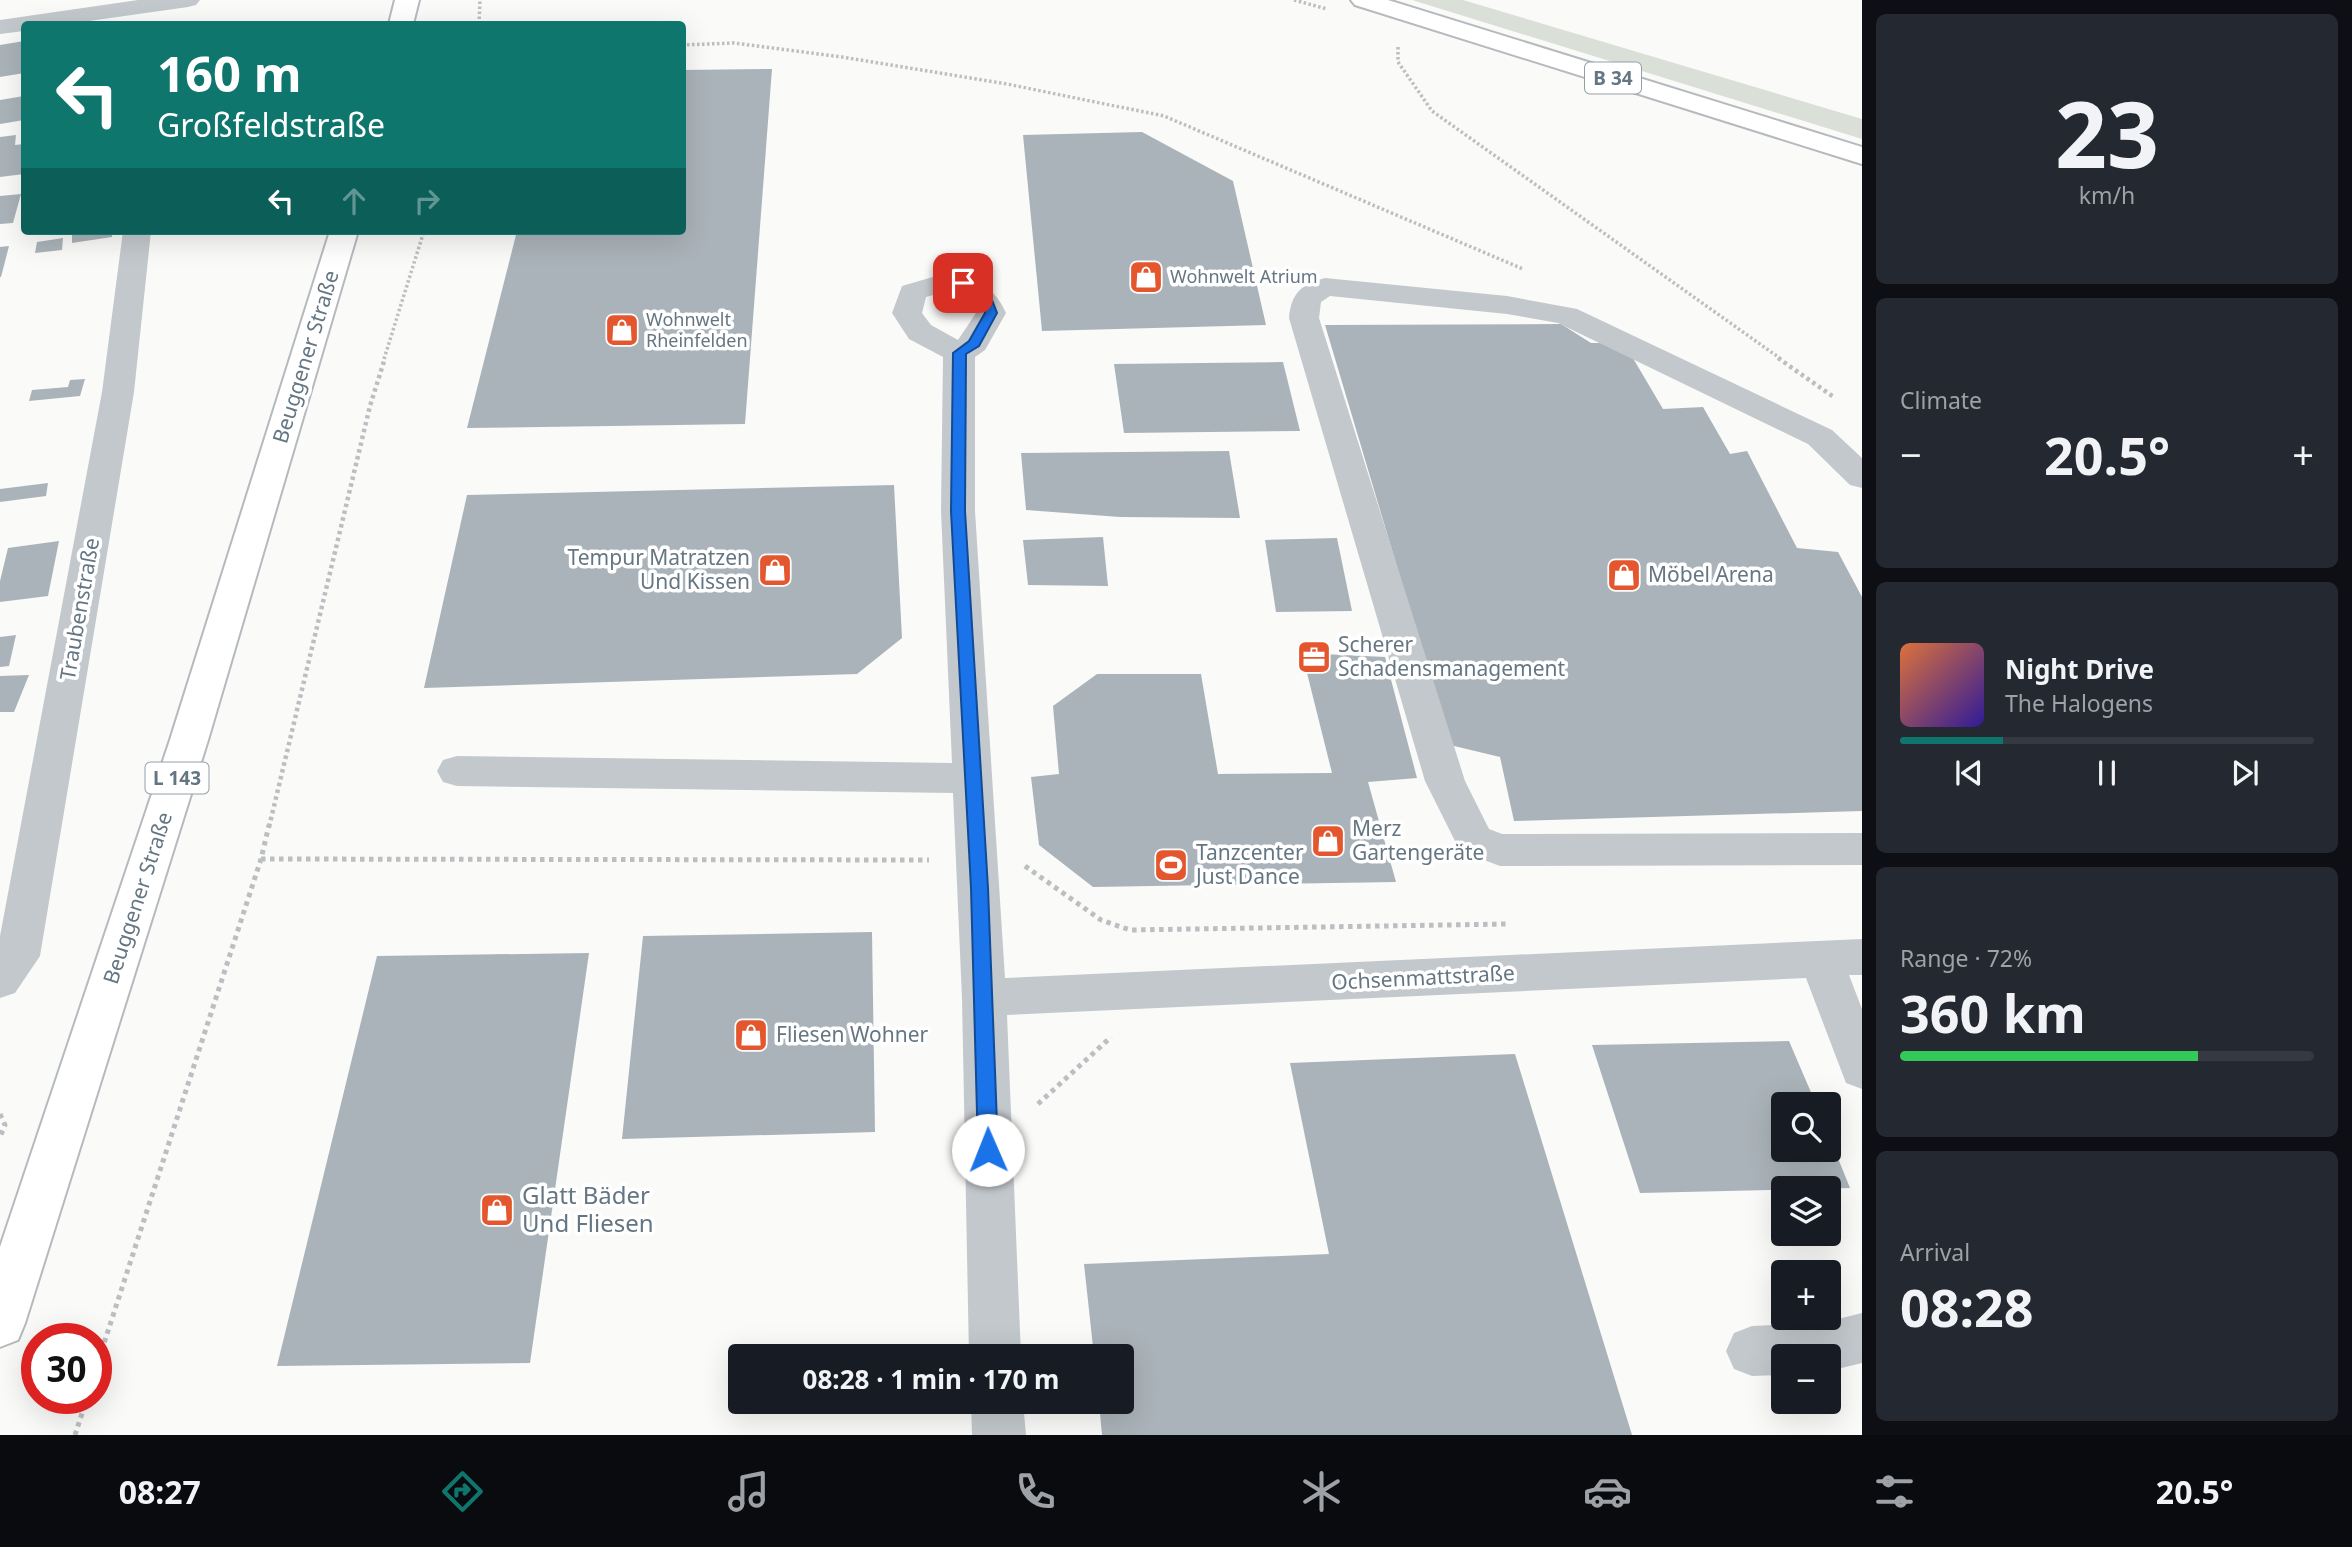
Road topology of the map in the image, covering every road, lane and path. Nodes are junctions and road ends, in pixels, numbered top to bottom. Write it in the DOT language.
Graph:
graph roads {
  1 [pos="188,0"];
  2 [pos="407,0"];
  3 [pos="480,0"];
  4 [pos="1363,0"];
  5 [pos="158,12"];
  6 [pos="63,21"];
  7 [pos="260,21"];
  8 [pos="402,21"];
  9 [pos="479,21"];
  10 [pos="21,25"];
  11 [pos="0,27"];
  12 [pos="1398,40"];
  13 [pos="686,45"];
  14 [pos="1862,156"];
  15 [pos="138,235"];
  16 [pos="343,235"];
  17 [pos="423,235"];
  18 [pos="1531,272"];
  19 [pos="959,353"];
  20 [pos="1822,396"];
  21 [pos="1862,477"];
  22 [pos="457,771"];
  23 [pos="974,778"];
  24 [pos="1862,849"];
  25 [pos="261,859"];
  26 [pos="978,860"];
  27 [pos="1512,924"];
  28 [pos="1130,930"];
  29 [pos="1841,958"];
  30 [pos="0,980"];
  31 [pos="1138,991"];
  32 [pos="984,998"];
  33 [pos="1862,1069"];
  34 [pos="0,1114"];
  35 [pos="0,1137"];
  36 [pos="988,1150"];
  37 [pos="0,1323"];
  38 [pos="111,1323"];
  39 [pos="1862,1338"];
  40 [pos="995,1344"];
  41 [pos="1752,1351"];
  42 [pos="81,1414"];
  43 [pos="998,1414"];
  44 [pos="75,1435"];
  45 [pos="999,1435"];
  1 -- 5 [label="street"];
  2 -- 8 [label="main road"];
  3 -- 9 [label="path"];
  4 -- 14 [label="main road, B 34"];
  5 -- 6 [label="street"];
  5 -- 7 [label="path"];
  10 -- 11 [label="street"];
  12 -- 20 [label="path"];
  13 -- 18 [label="path"];
  15 -- 30 [label="street, Traubenstraße"];
  16 -- 37 [label="main road, Beuggener Straße / L 143"];
  17 -- 25 [label="path"];
  19 -- 23 [label="street"];
  21 -- 24 [label="street"];
  22 -- 23 [label="street"];
  23 -- 26 [label="street"];
  25 -- 26 [label="path"];
  25 -- 38 [label="path"];
  26 -- 28 [label="path"];
  26 -- 32 [label="street"];
  27 -- 28 [label="path"];
  28 -- 31 [label="path"];
  29 -- 31 [label="street, Ochsenmattstraße"];
  29 -- 33 [label="street"];
  31 -- 32 [label="street, Ochsenmattstraße"];
  31 -- 36 [label="path"];
  32 -- 36 [label="street"];
  34 -- 35 [label="path"];
  36 -- 40 [label="street"];
  39 -- 41 [label="street"];
  42 -- 44 [label="path"];
  43 -- 45 [label="street"];
}
